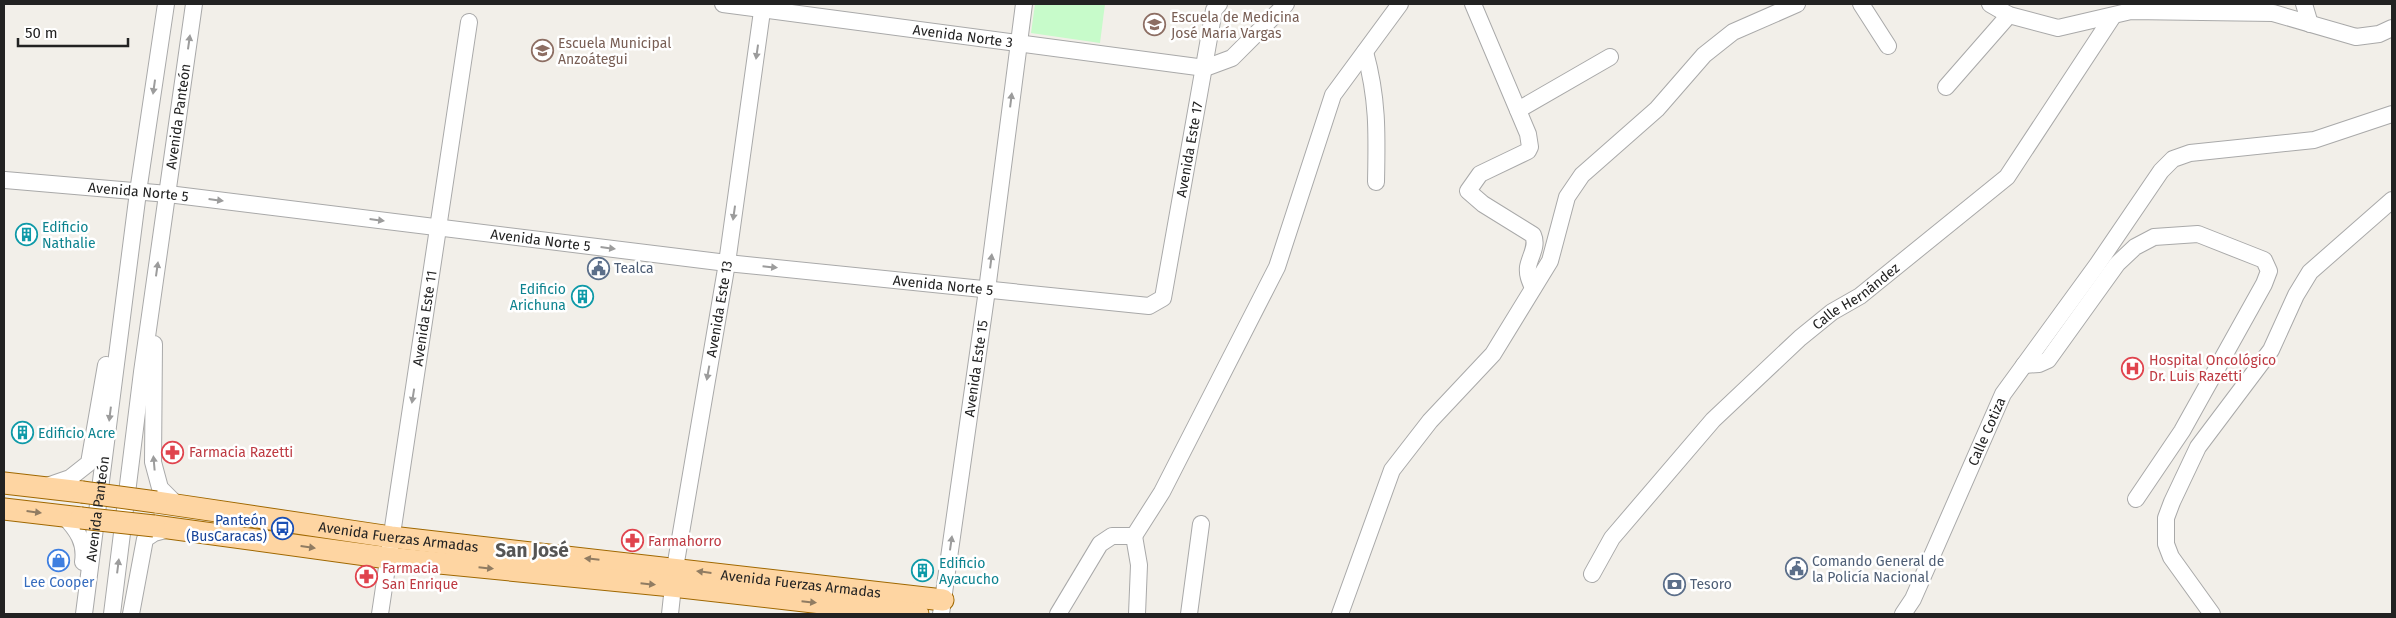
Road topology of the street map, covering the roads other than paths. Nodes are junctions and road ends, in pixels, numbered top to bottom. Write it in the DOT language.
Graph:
graph roads {
  1 [pos="166,4"];
  2 [pos="194,4"];
  3 [pos="723,4"];
  4 [pos="1024,4"];
  5 [pos="1219,4"];
  6 [pos="1286,4"];
  7 [pos="1400,4"];
  8 [pos="1473,4"];
  9 [pos="1797,4"];
  10 [pos="1861,4"];
  11 [pos="1990,4"];
  12 [pos="2304,4"];
  13 [pos="763,6"];
  14 [pos="2009,15"];
  15 [pos="2112,16"];
  16 [pos="469,22"];
  17 [pos="2310,24"];
  18 [pos="2392,28"];
  19 [pos="1018,42"];
  20 [pos="1888,46"];
  21 [pos="1365,52"];
  22 [pos="1610,57"];
  23 [pos="1205,68"];
  24 [pos="1946,87"];
  25 [pos="1518,110"];
  26 [pos="2392,114"];
  27 [pos="5,180"];
  28 [pos="1376,182"];
  29 [pos="138,192"];
  30 [pos="168,194"];
  31 [pos="2392,200"];
  32 [pos="437,227"];
  33 [pos="727,263"];
  34 [pos="1533,288"];
  35 [pos="987,290"];
  36 [pos="1163,298"];
  37 [pos="123,314"];
  38 [pos="151,318"];
  39 [pos="2024,365"];
  40 [pos="4,483"];
  41 [pos="43,487"];
  42 [pos="2136,499"];
  43 [pos="166,503"];
  44 [pos="4,509"];
  45 [pos="72,517"];
  46 [pos="1201,524"];
  47 [pos="163,527"];
  48 [pos="1134,536"];
  49 [pos="390,548"];
  50 [pos="1592,574"];
  51 [pos="674,577"];
  52 [pos="943,609"];
  53 [pos="77,614"];
  54 [pos="84,614"];
  55 [pos="112,614"];
  56 [pos="131,614"];
  57 [pos="380,614"];
  58 [pos="670,614"];
  59 [pos="918,614"];
  60 [pos="1058,614"];
  61 [pos="1137,614"];
  62 [pos="1189,614"];
  63 [pos="1340,614"];
  64 [pos="1903,614"];
  65 [pos="2212,614"];
  1 -- 29 [label="street, Avenida Panteón, one-way"];
  30 -- 2 [label="street, Avenida Panteón, one-way"];
  3 -- 13 [label="street, Avenida Norte 3"];
  4 -- 19 [label="street, Avenida Este 15"];
  5 -- 23 [label="street, Avenida Este 17"];
  6 -- 23 [label="street"];
  7 -- 21 [label="street"];
  8 -- 25 [label="street"];
  9 -- 34 [label="street"];
  10 -- 20 [label="street"];
  11 -- 14 [label="street"];
  12 -- 17 [label="street"];
  13 -- 19 [label="street, Avenida Norte 3"];
  13 -- 33 [label="street, Avenida Este 13, one-way"];
  14 -- 15 [label="street"];
  14 -- 24 [label="street"];
  15 -- 17 [label="street"];
  15 -- 50 [label="street, Calle Hernández"];
  16 -- 32 [label="street, Avenida Este 11"];
  17 -- 18 [label="street"];
  19 -- 23 [label="street, Avenida Norte 3"];
  35 -- 19 [label="street, Avenida Este 15, one-way"];
  21 -- 28 [label="street"];
  21 -- 48 [label="street"];
  22 -- 25 [label="street"];
  23 -- 36 [label="street, Avenida Este 17"];
  25 -- 34 [label="street"];
  26 -- 39 [label="street, Calle Cotiza"];
  27 -- 29 [label="street, Avenida Norte 5"];
  29 -- 30 [label="street, Avenida Norte 5"];
  29 -- 37 [label="street, Avenida Panteón"];
  30 -- 32 [label="street, Avenida Norte 5, one-way"];
  38 -- 30 [label="street, Avenida Panteón, one-way"];
  31 -- 65 [label="street"];
  32 -- 33 [label="street, Avenida Norte 5, one-way"];
  32 -- 49 [label="street, Avenida Este 11, one-way"];
  33 -- 35 [label="street, Avenida Norte 5, one-way"];
  33 -- 51 [label="street, Avenida Este 13, one-way"];
  34 -- 63 [label="street"];
  35 -- 36 [label="street, Avenida Norte 5"];
  52 -- 35 [label="street, Avenida Este 15, one-way"];
  37 -- 41 [label="street, Avenida Panteón"];
  37 -- 54 [label="street, Avenida Panteón, one-way"];
  43 -- 38 [label="street, Avenida Panteón, one-way"];
  55 -- 38 [label="street, Avenida Panteón, one-way"];
  39 -- 42 [label="street"];
  39 -- 64 [label="street, Calle Cotiza"];
  40 -- 41 [label="main road, Avenida Fuerzas Armadas"];
  41 -- 43 [label="main road, Avenida Fuerzas Armadas, bridge"];
  43 -- 49 [label="main road, Avenida Fuerzas Armadas"];
  44 -- 45 [label="main road, Avenida Fuerzas Armadas, one-way"];
  45 -- 47 [label="main road, Avenida Fuerzas Armadas, bridge"];
  45 -- 53 [label="street, Avenida Panteón"];
  46 -- 62 [label="street"];
  47 -- 49 [label="main road, Avenida Fuerzas Armadas, one-way"];
  47 -- 56 [label="street"];
  48 -- 60 [label="street"];
  48 -- 61 [label="street"];
  49 -- 51 [label="main road, Avenida Fuerzas Armadas"];
  49 -- 57 [label="street, Avenida Este 11"];
  52 -- 51 [label="main road, Avenida Fuerzas Armadas, one-way"];
  51 -- 58 [label="street, Avenida Este 13"];
  51 -- 59 [label="main road, Avenida Fuerzas Armadas, one-way"];
}
